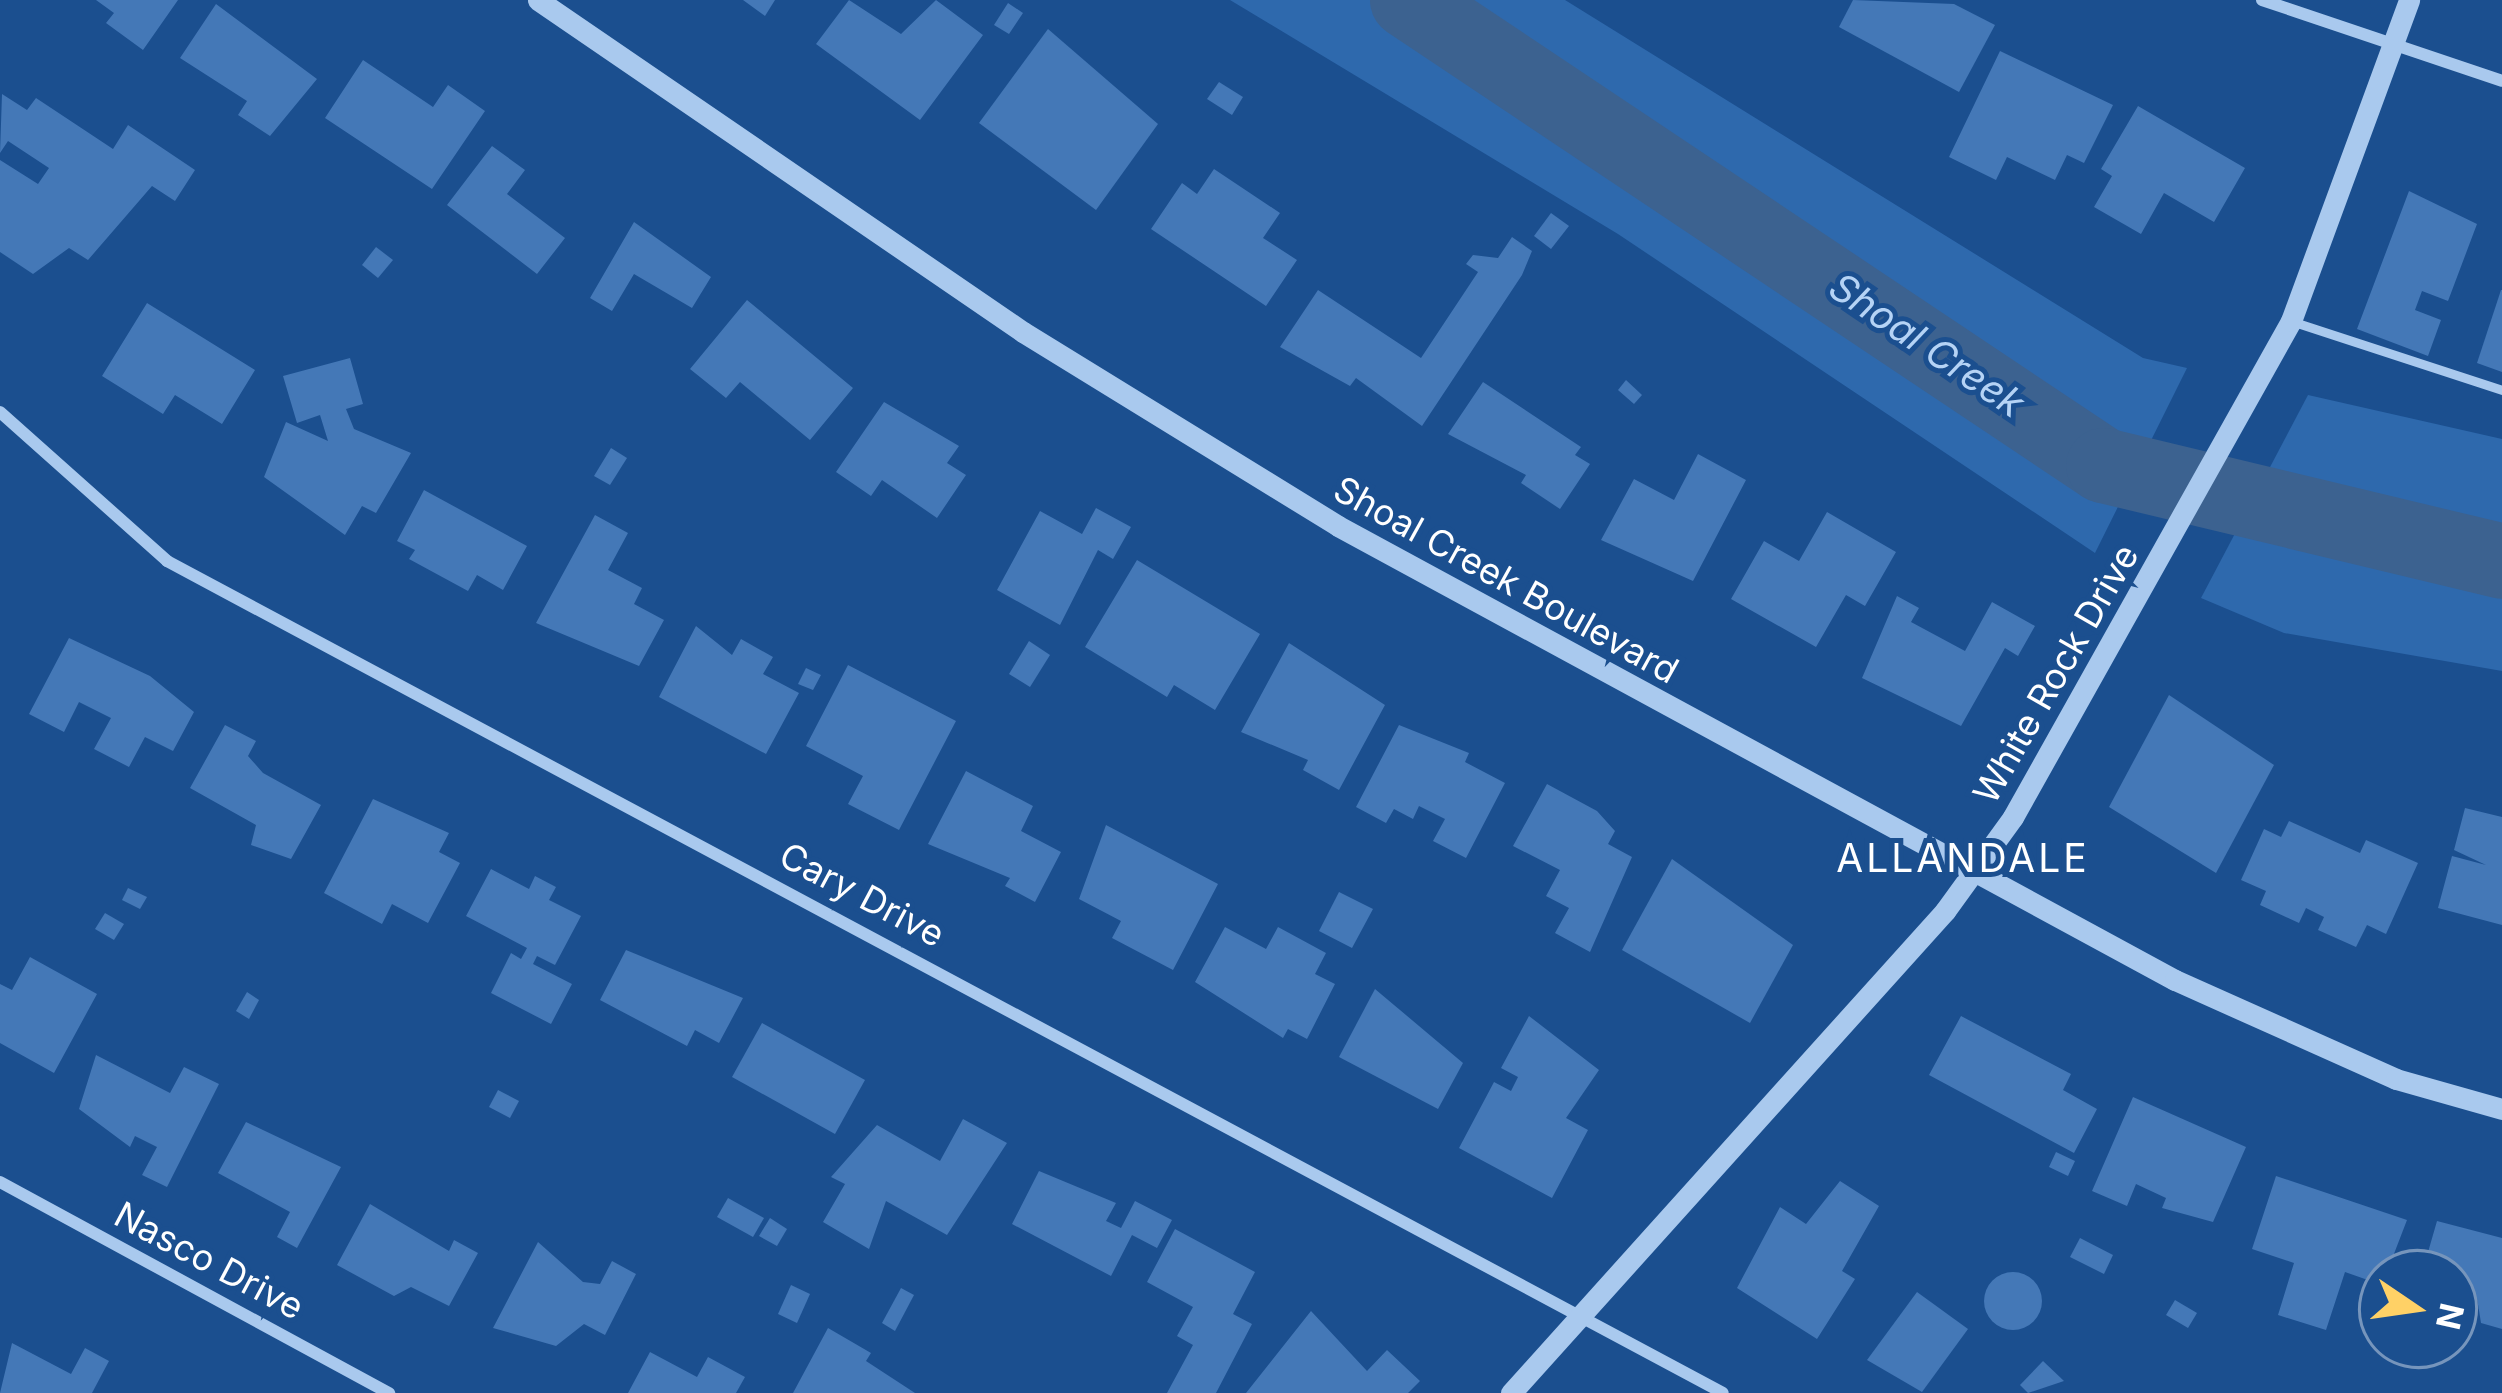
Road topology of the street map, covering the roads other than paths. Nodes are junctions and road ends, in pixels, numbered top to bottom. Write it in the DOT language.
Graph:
graph roads {
  1 [pos="538,0"];
  2 [pos="2261,0"];
  3 [pos="2409,0"];
  4 [pos="2394,46"];
  5 [pos="2502,81"];
  6 [pos="2291,320"];
  7 [pos="2502,390"];
  8 [pos="0,412"];
  9 [pos="1972,874"];
  10 [pos="2502,1109"];
  11 [pos="0,1182"];
  12 [pos="1585,1311"];
  13 [pos="389,1393"];
  14 [pos="1511,1393"];
  15 [pos="1724,1393"];
  1 -- 9 [label="street, Shoal Creek Boulevard"];
  2 -- 4 [label="street"];
  3 -- 4 [label="street, White Rock Drive"];
  4 -- 5 [label="street"];
  4 -- 6 [label="street, White Rock Drive"];
  6 -- 7 [label="lane"];
  6 -- 9 [label="street, White Rock Drive"];
  8 -- 12 [label="street, Cary Drive"];
  9 -- 10 [label="street, Shoal Creek Boulevard"];
  9 -- 12 [label="street, White Rock Drive"];
  11 -- 13 [label="street, Nasco Drive"];
  12 -- 14 [label="street, White Rock Drive"];
  12 -- 15 [label="street, Cary Drive"];
}
